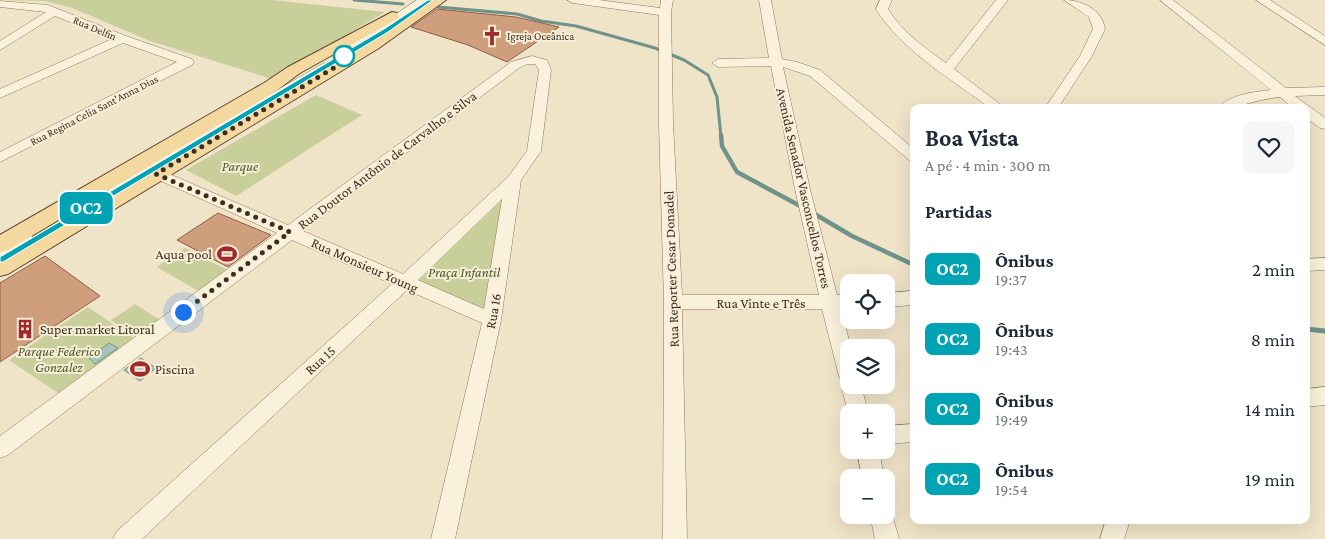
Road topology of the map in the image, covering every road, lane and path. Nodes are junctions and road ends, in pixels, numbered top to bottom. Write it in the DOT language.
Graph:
graph roads {
  1 [pos="415,0"];
  2 [pos="424,0"];
  3 [pos="430,0"];
  4 [pos="439,0"];
  5 [pos="573,0"];
  6 [pos="667,0"];
  7 [pos="765,0"];
  8 [pos="886,0"];
  9 [pos="1002,0"];
  10 [pos="1070,0"];
  11 [pos="1166,0"];
  12 [pos="1262,0"];
  13 [pos="0,4"];
  14 [pos="55,11"];
  15 [pos="665,12"];
  16 [pos="122,39"];
  17 [pos="1325,41"];
  18 [pos="0,46"];
  19 [pos="538,60"];
  20 [pos="188,62"];
  21 [pos="775,62"];
  22 [pos="718,63"];
  23 [pos="948,69"];
  24 [pos="1325,91"];
  25 [pos="1282,93"];
  26 [pos="0,94"];
  27 [pos="993,104"];
  28 [pos="1054,104"];
  29 [pos="1231,104"];
  30 [pos="1297,104"];
  31 [pos="1310,114"];
  32 [pos="1325,125"];
  33 [pos="910,154"];
  34 [pos="0,158"];
  35 [pos="156,174"];
  36 [pos="513,180"];
  37 [pos="290,232"];
  38 [pos="0,245"];
  39 [pos="0,254"];
  40 [pos="0,259"];
  41 [pos="1325,264"];
  42 [pos="1310,265"];
  43 [pos="0,268"];
  44 [pos="404,283"];
  45 [pos="910,298"];
  46 [pos="895,299"];
  47 [pos="673,302"];
  48 [pos="840,302"];
  49 [pos="830,303"];
  50 [pos="492,320"];
  51 [pos="840,341"];
  52 [pos="1325,396"];
  53 [pos="1310,398"];
  54 [pos="910,432"];
  55 [pos="895,434"];
  56 [pos="0,448"];
  57 [pos="884,524"];
  58 [pos="1117,524"];
  59 [pos="125,539"];
  60 [pos="443,539"];
  61 [pos="675,539"];
  62 [pos="887,539"];
  63 [pos="1112,539"];
  1 -- 38 [label="main road"];
  2 -- 39 [label="street"];
  3 -- 40 [label="street"];
  4 -- 35 [label="main road"];
  5 -- 15 [label="street"];
  6 -- 15 [label="street, Rua Reporter Cesar Donadel"];
  7 -- 21 [label="street, Avenida Senador Vasconcellos Torres"];
  8 -- 23 [label="street"];
  9 -- 23 [label="street"];
  10 -- 28 [label="street"];
  11 -- 25 [label="street"];
  12 -- 17 [label="street"];
  13 -- 14 [label="street, Rua Delfin"];
  14 -- 16 [label="street, Rua Delfin"];
  14 -- 18 [label="street"];
  15 -- 47 [label="street, Rua Reporter Cesar Donadel"];
  16 -- 20 [label="street, Rua Delfin"];
  16 -- 26 [label="street"];
  19 -- 36 [label="street, Rua 16"];
  19 -- 37 [label="street, Rua Doutor Antônio de Carvalho e Silva"];
  20 -- 34 [label="street, Rua Regina Celia Sant'Anna Dias"];
  21 -- 22 [label="street"];
  21 -- 33 [label="street"];
  21 -- 49 [label="street, Avenida Senador Vasconcellos Torres"];
  23 -- 27 [label="street"];
  24 -- 25 [label="street"];
  25 -- 29 [label="street"];
  25 -- 30 [label="street"];
  31 -- 32 [label="street"];
  35 -- 37 [label="street, Rua Monsieur Young"];
  35 -- 43 [label="main road"];
  36 -- 44 [label="street, Rua 15"];
  36 -- 50 [label="street, Rua 16"];
  37 -- 44 [label="street, Rua Monsieur Young"];
  37 -- 56 [label="street, Rua Doutor Antônio de Carvalho e Silva"];
  41 -- 42 [label="street"];
  44 -- 50 [label="street, Rua Monsieur Young"];
  44 -- 59 [label="street, Rua 15"];
  45 -- 46 [label="street"];
  47 -- 49 [label="street, Rua Vinte e Três"];
  47 -- 61 [label="street, Rua Reporter Cesar Donadel"];
  48 -- 49 [label="street, Rua Vinte e Três"];
  49 -- 51 [label="street, Avenida Senador Vasconcellos Torres"];
  50 -- 60 [label="street, Rua 16"];
  52 -- 53 [label="street"];
  54 -- 55 [label="street"];
  57 -- 62 [label="street"];
  58 -- 63 [label="street"];
}
